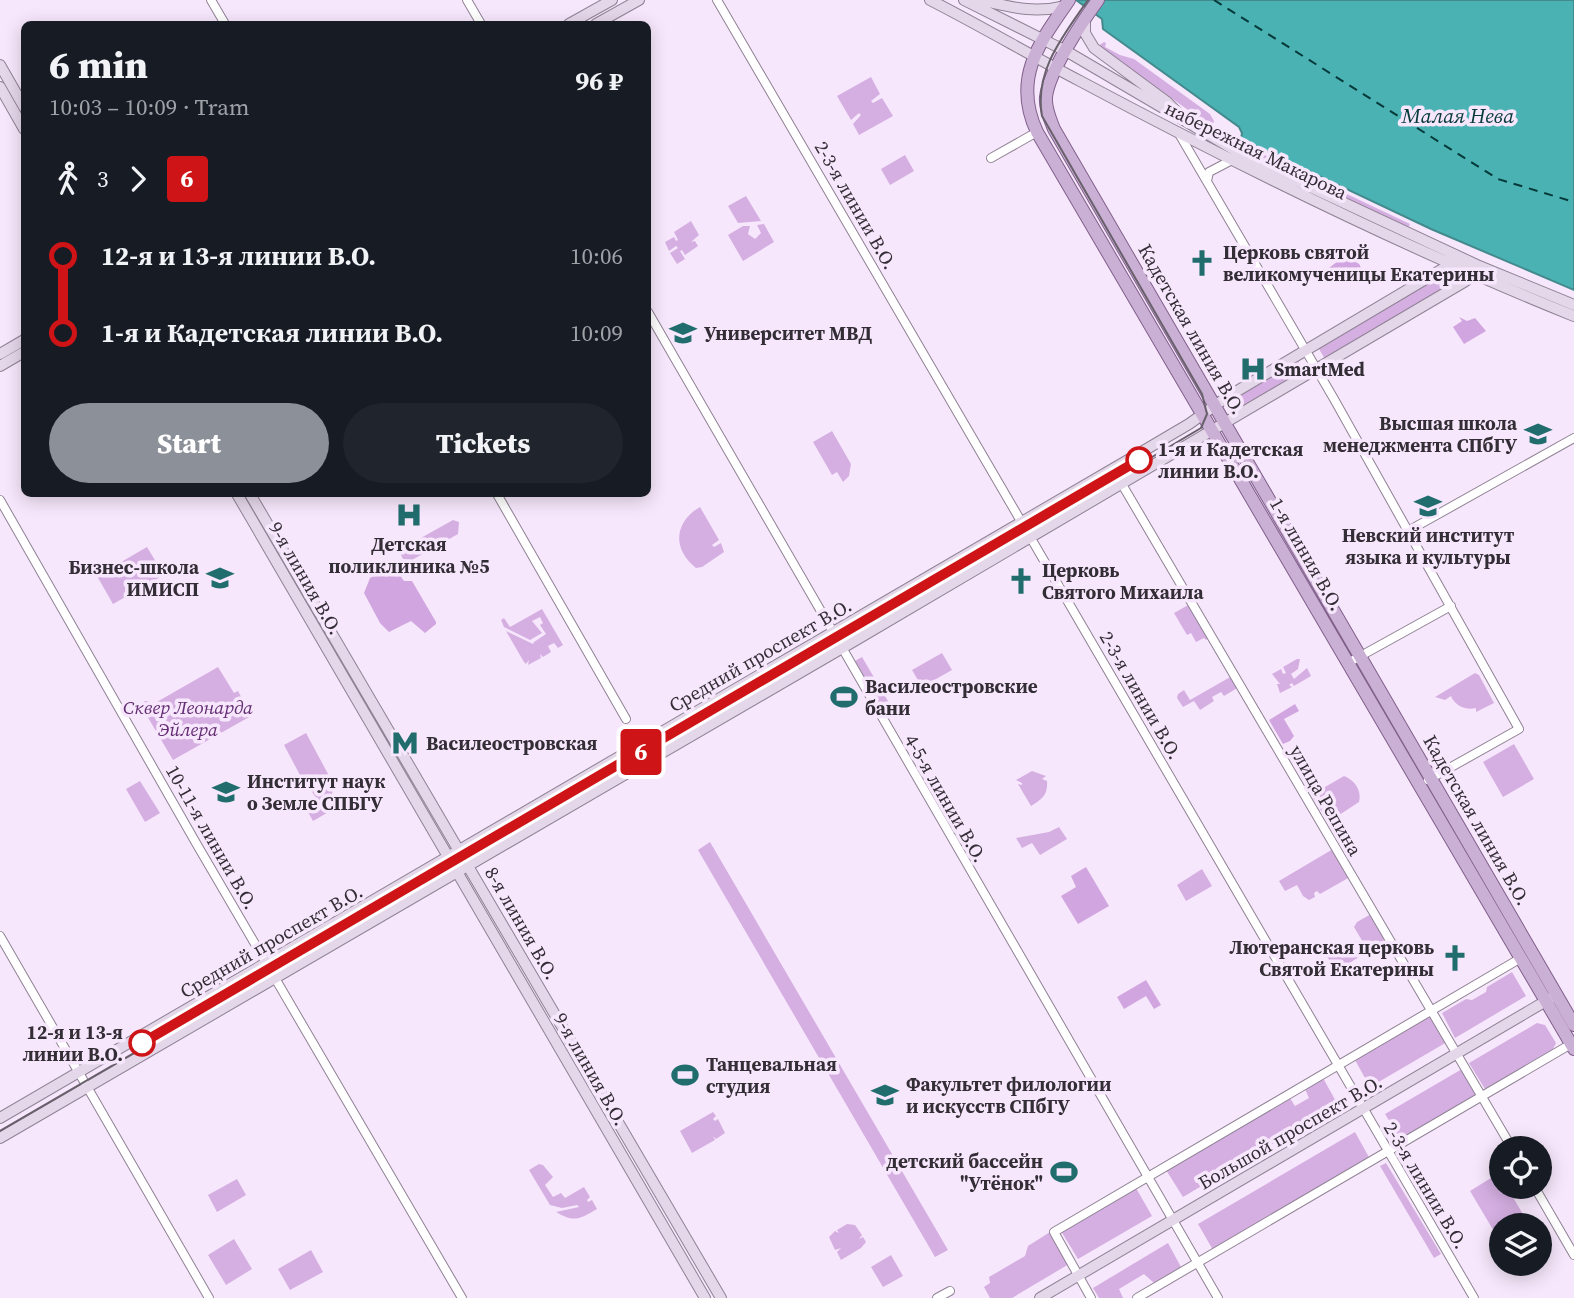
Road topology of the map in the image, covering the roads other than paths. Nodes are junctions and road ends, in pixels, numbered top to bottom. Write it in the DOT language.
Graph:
graph roads {
  1 [pos="211,0"];
  2 [pos="467,0"];
  3 [pos="612,0"];
  4 [pos="639,0"];
  5 [pos="717,0"];
  6 [pos="930,0"];
  7 [pos="964,0"];
  8 [pos="980,0"];
  9 [pos="1067,3"];
  10 [pos="1091,10"];
  11 [pos="223,21"];
  12 [pos="479,21"];
  13 [pos="574,21"];
  14 [pos="601,21"];
  15 [pos="1042,38"];
  16 [pos="1066,51"];
  17 [pos="1034,55"];
  18 [pos="0,65"];
  19 [pos="1057,69"];
  20 [pos="1077,80"];
  21 [pos="0,87"];
  22 [pos="1048,90"];
  23 [pos="21,102"];
  24 [pos="1187,123"];
  25 [pos="21,124"];
  26 [pos="1177,131"];
  27 [pos="1037,132"];
  28 [pos="991,158"];
  29 [pos="1232,160"];
  30 [pos="1207,181"];
  31 [pos="1461,258"];
  32 [pos="1450,263"];
  33 [pos="1476,270"];
  34 [pos="1574,305"];
  35 [pos="1574,316"];
  36 [pos="651,317"];
  37 [pos="21,342"];
  38 [pos="1305,350"];
  39 [pos="0,354"];
  40 [pos="21,354"];
  41 [pos="0,366"];
  42 [pos="1316,369"];
  43 [pos="1214,406"];
  44 [pos="1202,415"];
  45 [pos="1224,423"];
  46 [pos="1212,430"];
  47 [pos="1574,438"];
  48 [pos="1114,469"];
  49 [pos="1122,482"];
  50 [pos="239,497"];
  51 [pos="252,497"];
  52 [pos="499,497"];
  53 [pos="0,500"];
  54 [pos="1022,522"];
  55 [pos="1408,531"];
  56 [pos="1030,536"];
  57 [pos="1451,606"];
  58 [pos="833,633"];
  59 [pos="841,648"];
  60 [pos="1354,659"];
  61 [pos="626,719"];
  62 [pos="1426,782"];
  63 [pos="459,851"];
  64 [pos="448,858"];
  65 [pos="468,866"];
  66 [pos="457,873"];
  67 [pos="0,936"];
  68 [pos="1521,958"];
  69 [pos="267,963"];
  70 [pos="275,978"];
  71 [pos="1551,998"];
  72 [pos="1432,1011"];
  73 [pos="1574,1025"];
  74 [pos="1573,1046"];
  75 [pos="1457,1054"];
  76 [pos="1338,1066"];
  77 [pos="78,1072"];
  78 [pos="87,1088"];
  79 [pos="1482,1096"];
  80 [pos="1363,1109"];
  81 [pos="0,1118"];
  82 [pos="1505,1136"];
  83 [pos="0,1138"];
  84 [pos="1387,1151"];
  85 [pos="1147,1177"];
  86 [pos="1542,1199"];
  87 [pos="1173,1220"];
  88 [pos="1574,1255"];
  89 [pos="1197,1263"];
  90 [pos="1079,1275"];
  91 [pos="950,1291"];
  92 [pos="209,1298"];
  93 [pos="462,1298"];
  94 [pos="705,1298"];
  95 [pos="721,1298"];
  96 [pos="937,1298"];
  97 [pos="1040,1298"];
  98 [pos="1091,1298"];
  99 [pos="1137,1298"];
  100 [pos="1218,1298"];
  101 [pos="1474,1298"];
  1 -- 11 [label="street"];
  2 -- 12 [label="street"];
  3 -- 13 [label="main road"];
  4 -- 14 [label="main road"];
  5 -- 54 [label="street, 2-3-я линии В.О."];
  6 -- 17 [label="main road, набережная Макарова"];
  7 -- 15 [label="main road, набережная Макарова"];
  8 -- 9 [label="main road"];
  9 -- 15 [label="main road, 1-я линия В.О."];
  10 -- 16 [label="main road"];
  10 -- 24 [label="main road"];
  15 -- 16 [label="main road, набережная Макарова"];
  15 -- 17 [label="main road, 1-я линия В.О."];
  16 -- 19 [label="main road"];
  16 -- 24 [label="main road, набережная Макарова"];
  17 -- 19 [label="main road, набережная Макарова"];
  17 -- 27 [label="main road, 1-я линия В.О."];
  18 -- 23 [label="main road"];
  19 -- 20 [label="main road, набережная Макарова"];
  19 -- 22 [label="main road"];
  20 -- 22 [label="main road"];
  20 -- 26 [label="main road, набережная Макарова"];
  21 -- 25 [label="main road"];
  22 -- 43 [label="main road, Кадетская линия В.О."];
  24 -- 31 [label="main road, набережная Макарова"];
  26 -- 29 [label="main road, набережная Макарова"];
  26 -- 30 [label="street"];
  27 -- 28 [label="street"];
  27 -- 44 [label="main road, 1-я линия В.О."];
  29 -- 30 [label="street"];
  29 -- 32 [label="main road, набережная Макарова"];
  30 -- 38 [label="street"];
  31 -- 32 [label="main road, Средний проспект В.О."];
  31 -- 33 [label="main road, набережная Макарова"];
  32 -- 33 [label="main road, набережная Макарова"];
  32 -- 38 [label="main road, Средний проспект В.О."];
  33 -- 34 [label="main road, набережная Макарова"];
  33 -- 35 [label="main road, набережная Макарова"];
  33 -- 42 [label="main road, Средний проспект В.О."];
  36 -- 58 [label="street, 4-5-я линии В.О."];
  37 -- 39 [label="main road"];
  38 -- 42 [label="street"];
  38 -- 43 [label="main road, Средний проспект В.О."];
  40 -- 41 [label="main road"];
  42 -- 45 [label="main road, Средний проспект В.О."];
  42 -- 55 [label="street"];
  43 -- 44 [label="main road, Средний проспект В.О."];
  43 -- 45 [label="main road, Кадетская линия В.О."];
  44 -- 46 [label="main road, 1-я линия В.О."];
  44 -- 48 [label="main road, Средний проспект В.О."];
  45 -- 46 [label="main road, Средний проспект В.О."];
  45 -- 60 [label="main road, Кадетская линия В.О."];
  46 -- 49 [label="main road, Средний проспект В.О."];
  46 -- 60 [label="main road, 1-я линия В.О."];
  47 -- 55 [label="street"];
  48 -- 49 [label="street, улица Репина"];
  48 -- 54 [label="main road, Средний проспект В.О."];
  49 -- 56 [label="main road, Средний проспект В.О."];
  49 -- 72 [label="street, улица Репина"];
  50 -- 64 [label="main road, 9-я линия В.О."];
  51 -- 63 [label="main road, 8-я линия В.О."];
  52 -- 61 [label="street"];
  53 -- 69 [label="street, 10-11-я линии В.О."];
  54 -- 56 [label="street, 2-3-я линии В.О."];
  54 -- 58 [label="main road, Средний проспект В.О."];
  55 -- 57 [label="street"];
  56 -- 59 [label="main road, Средний проспект В.О."];
  56 -- 76 [label="street, 2-3-я линии В.О."];
  57 -- 60 [label="street"];
  57 -- 62 [label="street"];
  58 -- 59 [label="street, 4-5-я линии В.О."];
  58 -- 63 [label="main road, Средний проспект В.О."];
  59 -- 65 [label="main road, Средний проспект В.О."];
  59 -- 85 [label="street, 4-5-я линии В.О."];
  60 -- 62 [label="main road, 1-я линия В.О."];
  62 -- 68 [label="main road, 1-я линия В.О."];
  62 -- 71 [label="main road, Кадетская линия В.О."];
  63 -- 64 [label="main road, Средний проспект В.О."];
  63 -- 65 [label="main road, 8-я линия В.О."];
  64 -- 66 [label="main road, 9-я линия В.О."];
  64 -- 69 [label="main road, Средний проспект В.О."];
  65 -- 66 [label="main road, Средний проспект В.О."];
  65 -- 95 [label="main road, 8-я линия В.О."];
  66 -- 70 [label="main road, Средний проспект В.О."];
  66 -- 94 [label="main road, 9-я линия В.О."];
  67 -- 77 [label="street"];
  68 -- 71 [label="main road, 1-я линия В.О."];
  68 -- 72 [label="street"];
  69 -- 70 [label="street, 10-11-я линии В.О."];
  69 -- 77 [label="main road, Средний проспект В.О."];
  70 -- 78 [label="main road, Средний проспект В.О."];
  70 -- 93 [label="street, 10-11-я линии В.О."];
  71 -- 73 [label="main road, Кадетская линия В.О."];
  71 -- 74 [label="main road, 1-я линия В.О."];
  71 -- 75 [label="main road, Большой проспект В.О."];
  72 -- 75 [label="street, улица Репина"];
  72 -- 76 [label="street"];
  74 -- 79 [label="street"];
  75 -- 79 [label="street, улица Репина"];
  75 -- 80 [label="main road, Большой проспект В.О."];
  76 -- 80 [label="street, 2-3-я линии В.О."];
  76 -- 85 [label="street"];
  77 -- 78 [label="street"];
  77 -- 81 [label="main road, Средний проспект В.О."];
  78 -- 83 [label="main road, Средний проспект В.О."];
  78 -- 92 [label="street"];
  79 -- 82 [label="street, улица Репина"];
  79 -- 84 [label="street"];
  80 -- 84 [label="street, 2-3-я линии В.О."];
  80 -- 87 [label="main road, Большой проспект В.О."];
  84 -- 89 [label="street"];
  84 -- 101 [label="street, 2-3-я линии В.О."];
  85 -- 87 [label="street, 4-5-я линии В.О."];
  85 -- 90 [label="street"];
  86 -- 88 [label="street"];
  87 -- 89 [label="street, 4-5-я линии В.О."];
  87 -- 90 [label="main road, Большой проспект В.О."];
  89 -- 99 [label="street"];
  89 -- 100 [label="street, 4-5-я линии В.О."];
  90 -- 97 [label="main road, Большой проспект В.О."];
  90 -- 98 [label="street"];
  91 -- 96 [label="street"];
}
